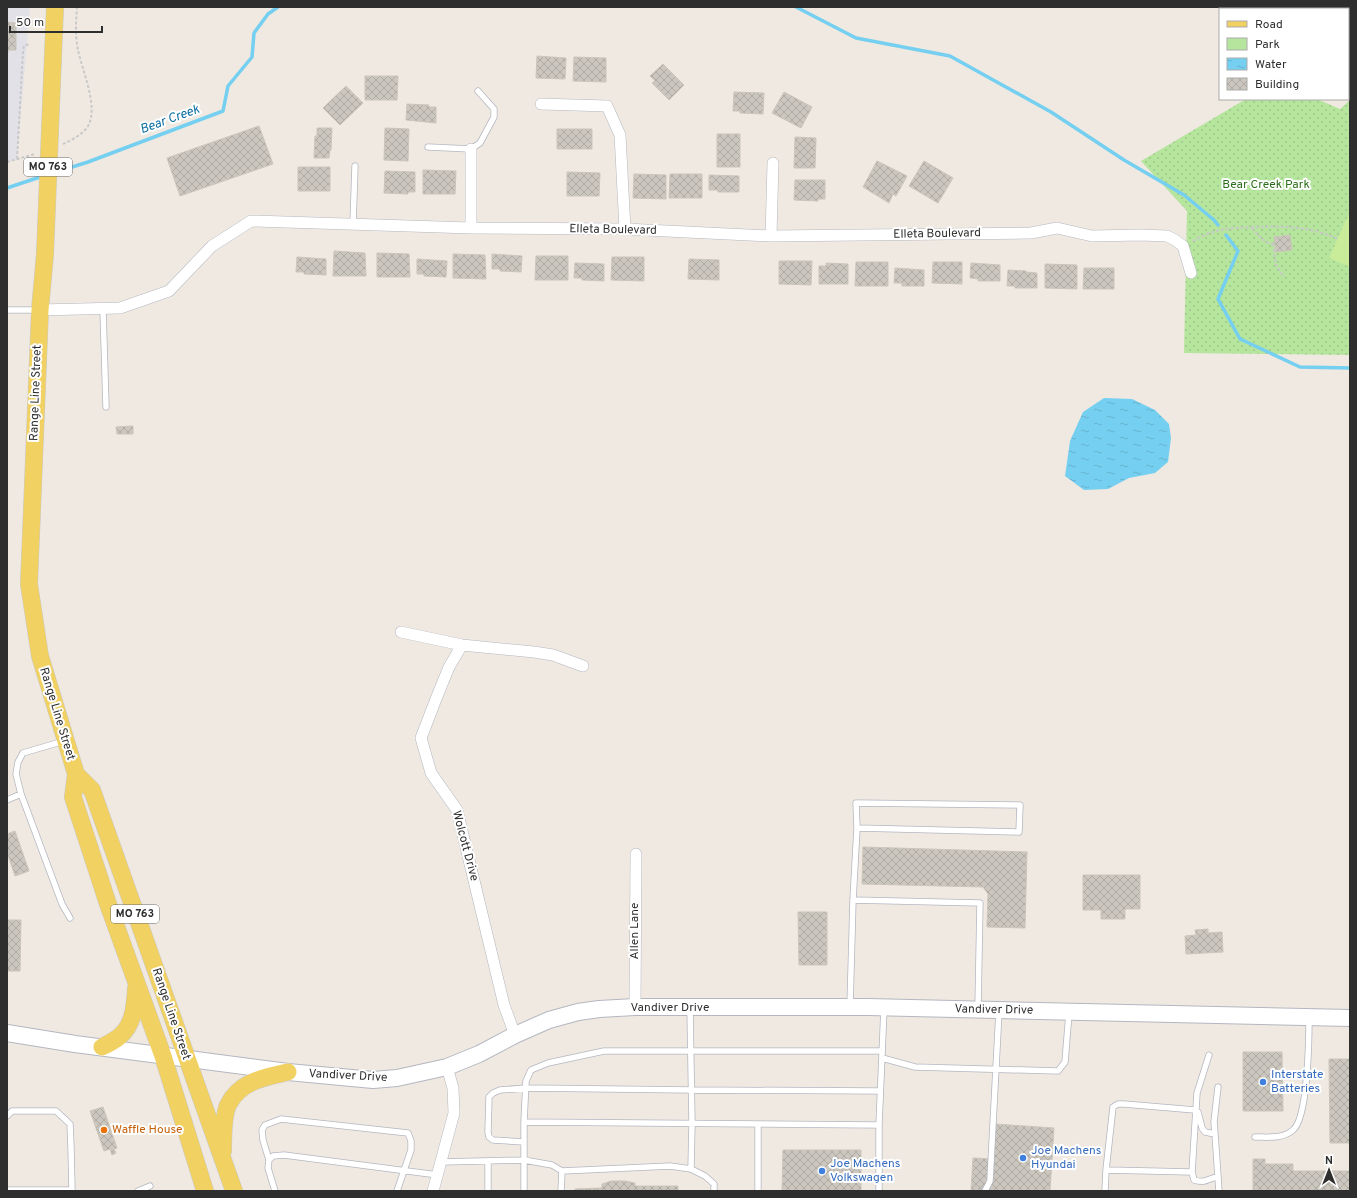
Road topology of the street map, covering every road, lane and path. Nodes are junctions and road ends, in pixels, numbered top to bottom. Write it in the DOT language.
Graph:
graph roads {
  1 [pos="55,7"];
  2 [pos="76,7"];
  3 [pos="29,44"];
  4 [pos="478,91"];
  5 [pos="541,104"];
  6 [pos="60,145"];
  7 [pos="428,147"];
  8 [pos="470,149"];
  9 [pos="40,152"];
  10 [pos="17,159"];
  11 [pos="7,162"];
  12 [pos="773,162"];
  13 [pos="355,166"];
  14 [pos="353,224"];
  15 [pos="471,228"];
  16 [pos="1252,228"];
  17 [pos="626,229"];
  18 [pos="772,236"];
  19 [pos="1338,239"];
  20 [pos="1182,246"];
  21 [pos="1191,273"];
  22 [pos="1284,277"];
  23 [pos="103,308"];
  24 [pos="7,310"];
  25 [pos="40,310"];
  26 [pos="106,407"];
  27 [pos="401,632"];
  28 [pos="462,645"];
  29 [pos="583,666"];
  30 [pos="66,741"];
  31 [pos="76,774"];
  32 [pos="21,794"];
  33 [pos="7,800"];
  34 [pos="857,828"];
  35 [pos="636,854"];
  36 [pos="853,900"];
  37 [pos="70,918"];
  38 [pos="136,982"];
  39 [pos="635,1007"];
  40 [pos="850,1007"];
  41 [pos="690,1008"];
  42 [pos="884,1008"];
  43 [pos="978,1010"];
  44 [pos="999,1010"];
  45 [pos="1069,1012"];
  46 [pos="1309,1017"];
  47 [pos="1350,1018"];
  48 [pos="7,1033"];
  49 [pos="515,1035"];
  50 [pos="102,1047"];
  51 [pos="882,1051"];
  52 [pos="691,1052"];
  53 [pos="1209,1055"];
  54 [pos="163,1056"];
  55 [pos="882,1058"];
  56 [pos="187,1059"];
  57 [pos="447,1067"];
  58 [pos="996,1069"];
  59 [pos="288,1072"];
  60 [pos="1218,1087"];
  61 [pos="526,1088"];
  62 [pos="692,1090"];
  63 [pos="880,1091"];
  64 [pos="1195,1110"];
  65 [pos="7,1116"];
  66 [pos="524,1122"];
  67 [pos="692,1123"];
  68 [pos="758,1124"];
  69 [pos="879,1125"];
  70 [pos="1215,1134"];
  71 [pos="1255,1137"];
  72 [pos="524,1142"];
  73 [pos="222,1158"];
  74 [pos="269,1160"];
  75 [pos="524,1160"];
  76 [pos="488,1161"];
  77 [pos="442,1162"];
  78 [pos="691,1169"];
  79 [pos="404,1170"];
  80 [pos="1106,1170"];
  81 [pos="562,1171"];
  82 [pos="1192,1172"];
  83 [pos="438,1175"];
  84 [pos="1218,1177"];
  85 [pos="150,1186"];
  86 [pos="7,1190"];
  87 [pos="72,1190"];
  88 [pos="138,1191"];
  89 [pos="205,1191"];
  90 [pos="234,1191"];
  91 [pos="275,1191"];
  92 [pos="398,1191"];
  93 [pos="434,1191"];
  94 [pos="488,1191"];
  95 [pos="524,1191"];
  96 [pos="561,1191"];
  97 [pos="714,1191"];
  98 [pos="758,1191"];
  99 [pos="879,1191"];
  100 [pos="985,1191"];
  101 [pos="1105,1191"];
  102 [pos="1218,1191"];
  1 -- 25 [label="main road, Range Line Street / MO 763, bridge"];
  2 -- 6 [label="path"];
  3 -- 10 [label="path"];
  4 -- 8 [label="lane"];
  5 -- 17 [label="street"];
  7 -- 8 [label="lane"];
  8 -- 15 [label="street"];
  9 -- 10 [label="path"];
  10 -- 11 [label="path"];
  12 -- 18 [label="street"];
  13 -- 14 [label="lane"];
  14 -- 15 [label="street, Elleta Boulevard"];
  14 -- 23 [label="street, Elleta Boulevard"];
  15 -- 17 [label="street, Elleta Boulevard"];
  16 -- 19 [label="path"];
  16 -- 20 [label="path"];
  16 -- 22 [label="path"];
  17 -- 18 [label="street, Elleta Boulevard"];
  18 -- 20 [label="street, Elleta Boulevard"];
  20 -- 21 [label="street"];
  23 -- 25 [label="street, Elleta Boulevard"];
  23 -- 26 [label="lane"];
  24 -- 25 [label="lane"];
  25 -- 30 [label="main road, Range Line Street / MO 763"];
  27 -- 28 [label="street"];
  28 -- 29 [label="street"];
  28 -- 49 [label="street, Wolcott Drive"];
  30 -- 31 [label="main road, Range Line Street / MO 763"];
  30 -- 32 [label="lane"];
  31 -- 38 [label="main road, Range Line Street / MO 763"];
  31 -- 56 [label="main road, Range Line Street / MO 763"];
  32 -- 33 [label="lane"];
  32 -- 37 [label="lane"];
  34 -- 34 [label="lane"];
  34 -- 36 [label="lane"];
  35 -- 39 [label="street, Allen Lane"];
  36 -- 40 [label="lane"];
  36 -- 43 [label="lane"];
  38 -- 50 [label="main road"];
  38 -- 54 [label="main road, Range Line Street / MO 763"];
  39 -- 41 [label="main road, Vandiver Drive"];
  39 -- 49 [label="main road, Vandiver Drive"];
  40 -- 41 [label="main road, Vandiver Drive"];
  40 -- 42 [label="main road, Vandiver Drive"];
  41 -- 52 [label="lane"];
  42 -- 43 [label="main road, Vandiver Drive"];
  42 -- 51 [label="lane"];
  43 -- 44 [label="main road, Vandiver Drive"];
  44 -- 45 [label="main road, Vandiver Drive"];
  44 -- 58 [label="lane"];
  45 -- 46 [label="main road, Vandiver Drive"];
  45 -- 58 [label="lane"];
  46 -- 47 [label="main road, Vandiver Drive"];
  46 -- 71 [label="lane"];
  48 -- 50 [label="main road, Vandiver Drive"];
  49 -- 57 [label="main road, Vandiver Drive"];
  50 -- 54 [label="main road, Vandiver Drive"];
  51 -- 52 [label="lane"];
  51 -- 55 [label="lane"];
  52 -- 61 [label="lane"];
  52 -- 62 [label="lane"];
  53 -- 64 [label="lane"];
  54 -- 56 [label="main road, Vandiver Drive"];
  54 -- 89 [label="main road, Range Line Street / MO 763"];
  55 -- 58 [label="lane"];
  55 -- 63 [label="lane"];
  56 -- 59 [label="main road, Vandiver Drive"];
  56 -- 73 [label="main road, Range Line Street / MO 763"];
  57 -- 59 [label="main road, Vandiver Drive"];
  57 -- 77 [label="street"];
  58 -- 100 [label="lane"];
  59 -- 73 [label="main road"];
  60 -- 70 [label="lane"];
  61 -- 62 [label="lane"];
  61 -- 66 [label="lane"];
  61 -- 72 [label="lane"];
  62 -- 63 [label="lane"];
  62 -- 67 [label="lane"];
  63 -- 69 [label="lane"];
  64 -- 70 [label="lane"];
  64 -- 80 [label="lane"];
  64 -- 82 [label="lane"];
  65 -- 87 [label="lane"];
  66 -- 67 [label="lane"];
  66 -- 72 [label="lane"];
  67 -- 68 [label="lane"];
  67 -- 78 [label="lane"];
  68 -- 69 [label="lane"];
  68 -- 98 [label="lane"];
  69 -- 99 [label="lane"];
  70 -- 84 [label="lane"];
  72 -- 75 [label="lane"];
  73 -- 90 [label="main road, Range Line Street / MO 763"];
  74 -- 79 [label="lane"];
  74 -- 79 [label="lane"];
  74 -- 91 [label="lane"];
  75 -- 76 [label="lane"];
  75 -- 81 [label="lane"];
  75 -- 95 [label="lane"];
  76 -- 77 [label="lane"];
  76 -- 94 [label="lane"];
  77 -- 83 [label="street"];
  78 -- 81 [label="lane"];
  78 -- 97 [label="lane"];
  79 -- 83 [label="lane"];
  79 -- 92 [label="lane"];
  80 -- 82 [label="lane"];
  80 -- 101 [label="lane"];
  81 -- 96 [label="lane"];
  82 -- 84 [label="lane"];
  83 -- 93 [label="street"];
  84 -- 102 [label="lane"];
  85 -- 88 [label="lane"];
  86 -- 87 [label="lane"];
}
